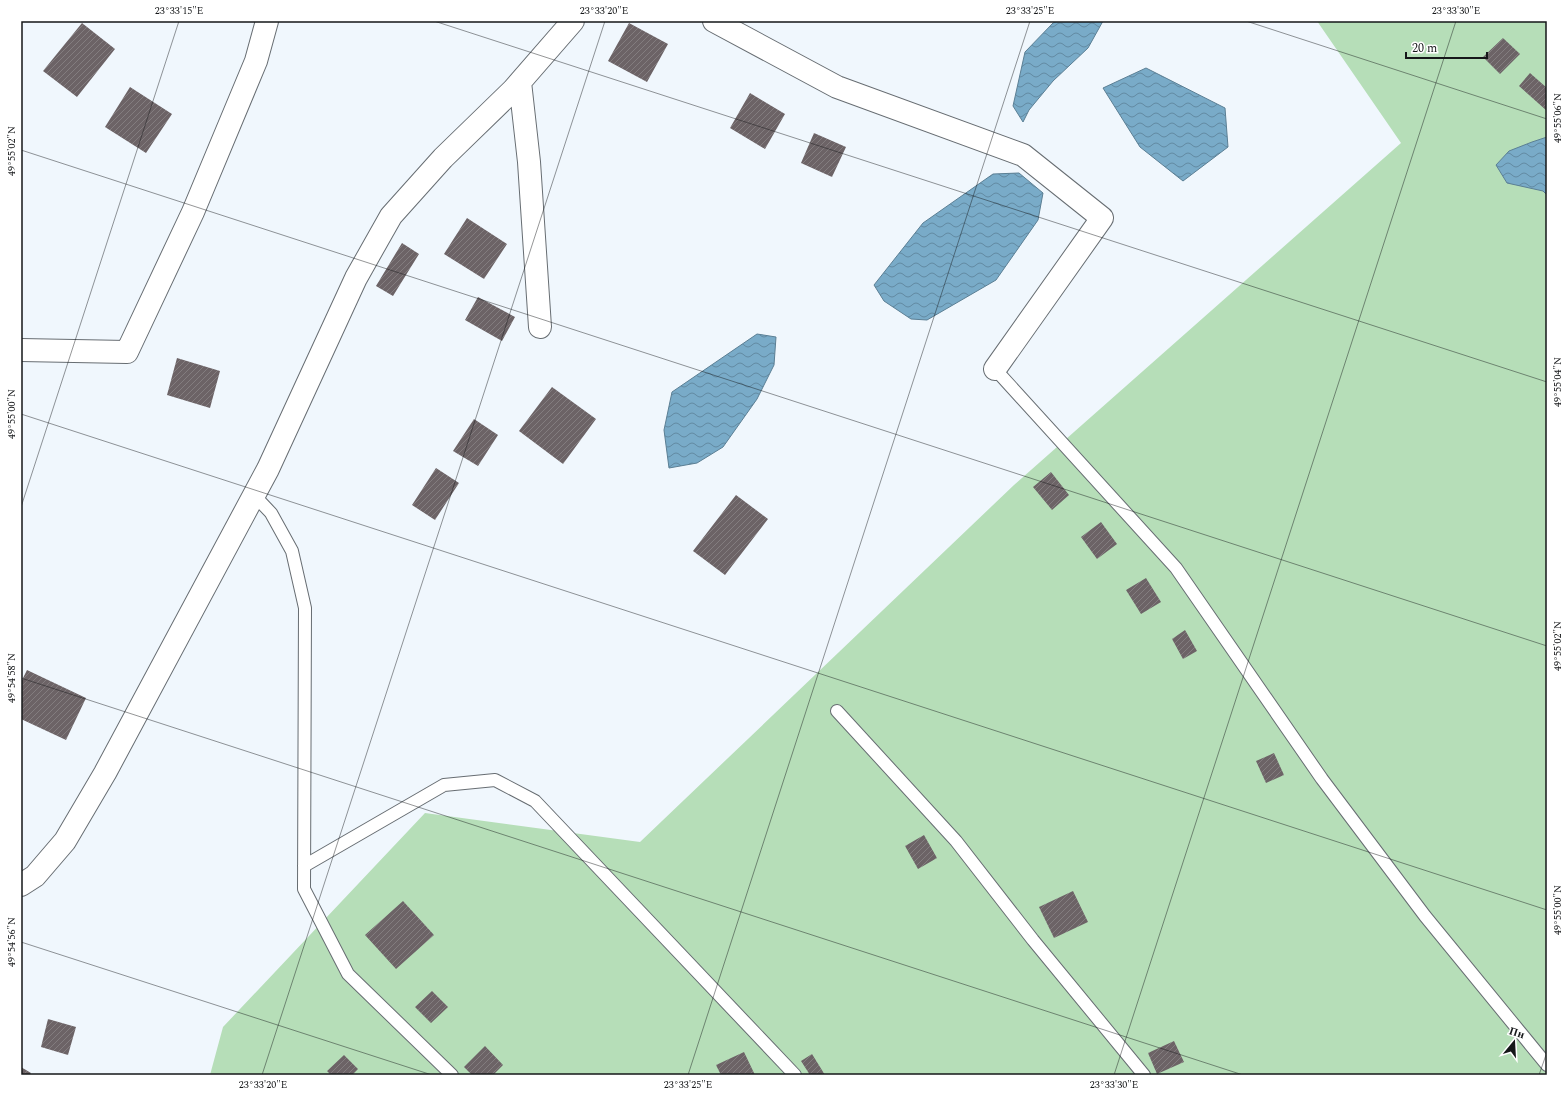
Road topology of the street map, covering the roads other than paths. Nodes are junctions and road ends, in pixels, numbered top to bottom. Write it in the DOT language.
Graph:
graph roads {
  1 [pos="267,21"];
  2 [pos="573,21"];
  3 [pos="714,21"];
  4 [pos="520,82"];
  5 [pos="540,327"];
  6 [pos="21,350"];
  7 [pos="995,369"];
  8 [pos="254,495"];
  9 [pos="838,711"];
  10 [pos="304,866"];
  11 [pos="21,884"];
  12 [pos="1547,1065"];
  13 [pos="452,1075"];
  14 [pos="795,1075"];
  15 [pos="1144,1075"];
  1 -- 6 [label="street"];
  2 -- 4 [label="street"];
  3 -- 7 [label="street"];
  4 -- 5 [label="street"];
  4 -- 8 [label="street"];
  7 -- 12 [label="lane"];
  8 -- 10 [label="lane"];
  8 -- 11 [label="street"];
  9 -- 15 [label="lane"];
  10 -- 13 [label="lane"];
  10 -- 14 [label="lane"];
}
